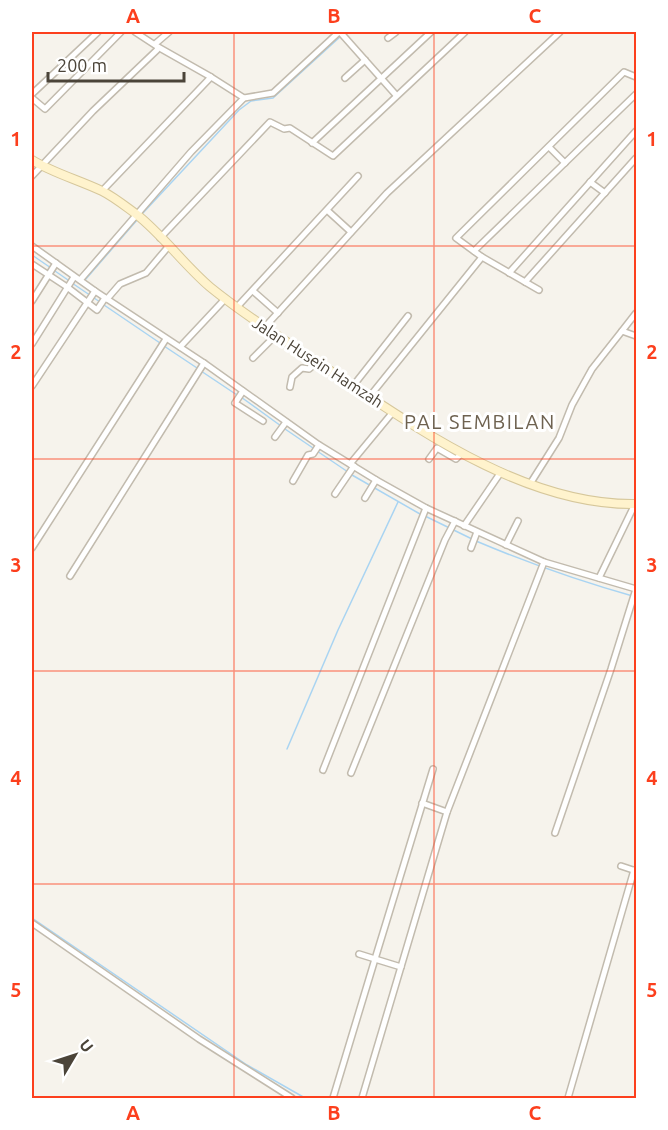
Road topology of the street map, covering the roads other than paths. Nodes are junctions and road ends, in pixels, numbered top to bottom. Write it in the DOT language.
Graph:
graph roads {
  1 [pos="98,32"];
  2 [pos="122,32"];
  3 [pos="135,32"];
  4 [pos="169,32"];
  5 [pos="396,32"];
  6 [pos="431,32"];
  7 [pos="465,32"];
  8 [pos="560,32"];
  9 [pos="341,33"];
  10 [pos="388,39"];
  11 [pos="157,46"];
  12 [pos="364,60"];
  13 [pos="211,77"];
  14 [pos="636,77"];
  15 [pos="345,78"];
  16 [pos="380,78"];
  17 [pos="636,94"];
  18 [pos="396,95"];
  19 [pos="32,96"];
  20 [pos="244,98"];
  21 [pos="636,131"];
  22 [pos="312,143"];
  23 [pos="549,147"];
  24 [pos="636,158"];
  25 [pos="32,160"];
  26 [pos="565,163"];
  27 [pos="42,166"];
  28 [pos="32,176"];
  29 [pos="358,176"];
  30 [pos="590,182"];
  31 [pos="102,191"];
  32 [pos="605,193"];
  33 [pos="328,211"];
  34 [pos="138,216"];
  35 [pos="351,232"];
  36 [pos="160,238"];
  37 [pos="32,246"];
  38 [pos="168,247"];
  39 [pos="474,251"];
  40 [pos="482,257"];
  41 [pos="32,264"];
  42 [pos="56,264"];
  43 [pos="50,273"];
  44 [pos="509,273"];
  45 [pos="79,280"];
  46 [pos="525,282"];
  47 [pos="67,287"];
  48 [pos="539,290"];
  49 [pos="95,291"];
  50 [pos="252,291"];
  51 [pos="105,299"];
  52 [pos="225,299"];
  53 [pos="32,301"];
  54 [pos="87,301"];
  55 [pos="237,308"];
  56 [pos="278,313"];
  57 [pos="636,313"];
  58 [pos="408,316"];
  59 [pos="264,328"];
  60 [pos="622,331"];
  61 [pos="276,335"];
  62 [pos="636,336"];
  63 [pos="166,340"];
  64 [pos="32,344"];
  65 [pos="180,347"];
  66 [pos="254,358"];
  67 [pos="317,362"];
  68 [pos="203,365"];
  69 [pos="32,386"];
  70 [pos="353,386"];
  71 [pos="290,387"];
  72 [pos="242,392"];
  73 [pos="370,396"];
  74 [pos="393,412"];
  75 [pos="263,422"];
  76 [pos="285,423"];
  77 [pos="276,434"];
  78 [pos="318,447"];
  79 [pos="462,453"];
  80 [pos="429,459"];
  81 [pos="352,466"];
  82 [pos="501,472"];
  83 [pos="376,481"];
  84 [pos="293,482"];
  85 [pos="530,484"];
  86 [pos="335,494"];
  87 [pos="365,498"];
  88 [pos="636,504"];
  89 [pos="426,509"];
  90 [pos="518,520"];
  91 [pos="455,522"];
  92 [pos="464,526"];
  93 [pos="477,532"];
  94 [pos="506,545"];
  95 [pos="32,548"];
  96 [pos="471,548"];
  97 [pos="544,562"];
  98 [pos="70,576"];
  99 [pos="599,578"];
  100 [pos="636,589"];
  101 [pos="433,769"];
  102 [pos="323,770"];
  103 [pos="351,773"];
  104 [pos="422,803"];
  105 [pos="447,812"];
  106 [pos="555,833"];
  107 [pos="621,866"];
  108 [pos="635,870"];
  109 [pos="32,923"];
  110 [pos="360,954"];
  111 [pos="375,959"];
  112 [pos="401,967"];
  113 [pos="292,1098"];
  114 [pos="333,1098"];
  115 [pos="362,1098"];
  116 [pos="568,1098"];
  1 -- 19 [label="street"];
  2 -- 19 [label="street"];
  3 -- 11 [label="street"];
  4 -- 11 [label="street"];
  5 -- 10 [label="street"];
  6 -- 16 [label="street"];
  7 -- 18 [label="street"];
  8 -- 35 [label="street"];
  9 -- 12 [label="street"];
  9 -- 20 [label="street"];
  11 -- 13 [label="street"];
  11 -- 27 [label="street"];
  12 -- 15 [label="street"];
  12 -- 16 [label="street"];
  13 -- 20 [label="street"];
  13 -- 31 [label="street"];
  14 -- 23 [label="street"];
  16 -- 18 [label="street"];
  16 -- 22 [label="street"];
  17 -- 26 [label="street"];
  18 -- 22 [label="street"];
  20 -- 34 [label="street"];
  21 -- 30 [label="street"];
  22 -- 36 [label="street"];
  23 -- 26 [label="street"];
  23 -- 39 [label="street"];
  24 -- 32 [label="street"];
  25 -- 27 [label="street, Jalan Husein Hamzah"];
  26 -- 39 [label="street"];
  27 -- 28 [label="street"];
  27 -- 31 [label="street, Jalan Husein Hamzah"];
  29 -- 33 [label="street"];
  30 -- 32 [label="street"];
  30 -- 44 [label="street"];
  31 -- 34 [label="street, Jalan Husein Hamzah"];
  32 -- 46 [label="street"];
  33 -- 35 [label="street"];
  33 -- 50 [label="street"];
  34 -- 36 [label="street, Jalan Husein Hamzah"];
  34 -- 45 [label="street"];
  35 -- 56 [label="street"];
  36 -- 38 [label="street, Jalan Husein Hamzah"];
  37 -- 42 [label="street"];
  38 -- 51 [label="street"];
  38 -- 52 [label="street, Jalan Husein Hamzah"];
  39 -- 40 [label="street"];
  40 -- 44 [label="street"];
  40 -- 73 [label="street"];
  41 -- 43 [label="street"];
  42 -- 43 [label="street"];
  42 -- 45 [label="street"];
  43 -- 47 [label="street"];
  43 -- 53 [label="street"];
  44 -- 46 [label="street"];
  45 -- 47 [label="street"];
  45 -- 49 [label="street"];
  46 -- 48 [label="street"];
  47 -- 54 [label="street"];
  47 -- 64 [label="street"];
  49 -- 51 [label="street"];
  49 -- 54 [label="street"];
  50 -- 55 [label="street"];
  50 -- 56 [label="street"];
  51 -- 54 [label="street"];
  51 -- 63 [label="street"];
  52 -- 55 [label="street, Jalan Husein Hamzah"];
  52 -- 65 [label="street"];
  54 -- 69 [label="street"];
  55 -- 59 [label="street, Jalan Husein Hamzah"];
  56 -- 59 [label="street"];
  57 -- 60 [label="street"];
  58 -- 70 [label="street"];
  59 -- 61 [label="street, Jalan Husein Hamzah"];
  60 -- 62 [label="street"];
  60 -- 85 [label="street"];
  61 -- 66 [label="street"];
  61 -- 67 [label="street, Jalan Husein Hamzah"];
  63 -- 65 [label="street"];
  63 -- 95 [label="street"];
  65 -- 68 [label="street"];
  67 -- 70 [label="street, Jalan Husein Hamzah"];
  67 -- 71 [label="street"];
  68 -- 72 [label="street"];
  68 -- 98 [label="street"];
  70 -- 73 [label="street, Jalan Husein Hamzah"];
  72 -- 75 [label="street"];
  72 -- 76 [label="street"];
  73 -- 74 [label="street, Jalan Husein Hamzah"];
  74 -- 79 [label="street, Jalan Husein Hamzah"];
  74 -- 81 [label="street"];
  76 -- 77 [label="street"];
  76 -- 78 [label="street"];
  78 -- 81 [label="street"];
  78 -- 84 [label="street"];
  79 -- 80 [label="street"];
  79 -- 82 [label="street, Jalan Husein Hamzah"];
  81 -- 83 [label="street"];
  81 -- 86 [label="street"];
  82 -- 85 [label="street, Jalan Husein Hamzah"];
  82 -- 92 [label="street"];
  83 -- 87 [label="street"];
  83 -- 89 [label="street"];
  85 -- 88 [label="street, Jalan Husein Hamzah"];
  88 -- 99 [label="street"];
  89 -- 91 [label="street"];
  89 -- 102 [label="street"];
  90 -- 94 [label="street"];
  91 -- 92 [label="street"];
  91 -- 103 [label="street"];
  92 -- 93 [label="street"];
  93 -- 94 [label="street"];
  93 -- 96 [label="street"];
  94 -- 97 [label="street"];
  97 -- 99 [label="street"];
  97 -- 105 [label="street"];
  99 -- 100 [label="street"];
  100 -- 106 [label="street"];
  101 -- 104 [label="street"];
  104 -- 105 [label="street"];
  104 -- 111 [label="street"];
  105 -- 112 [label="street"];
  107 -- 108 [label="street"];
  108 -- 116 [label="street"];
  109 -- 113 [label="street"];
  110 -- 111 [label="street"];
  111 -- 112 [label="street"];
  111 -- 114 [label="street"];
  112 -- 115 [label="street"];
}
